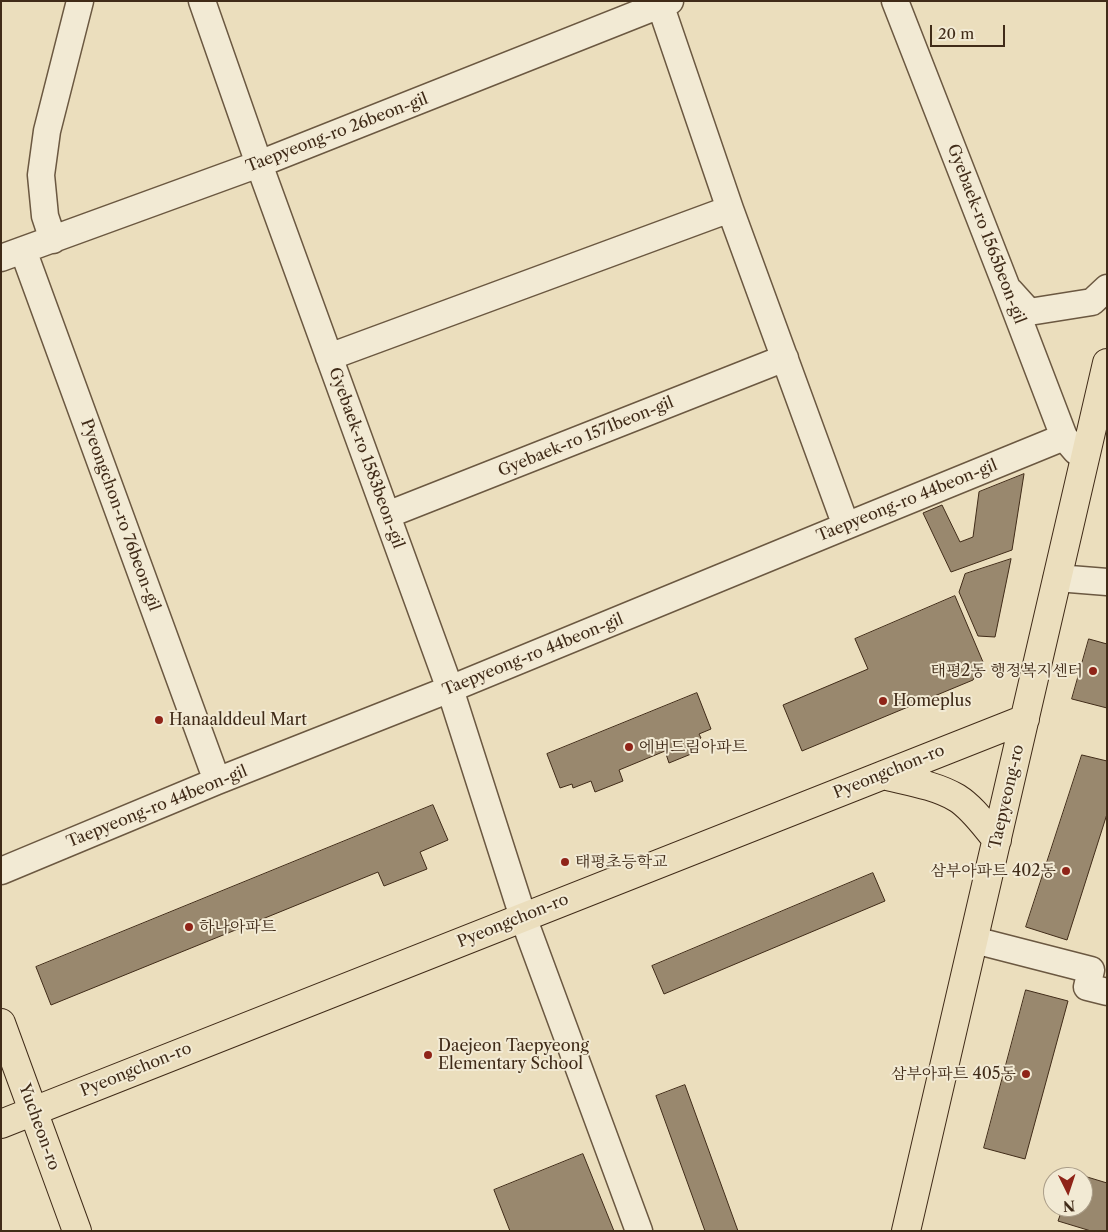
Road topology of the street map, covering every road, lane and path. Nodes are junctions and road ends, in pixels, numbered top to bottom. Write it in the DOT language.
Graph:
graph roads {
  1 [pos="80,1"];
  2 [pos="202,1"];
  3 [pos="895,1"];
  4 [pos="663,2"];
  5 [pos="259,164"];
  6 [pos="730,209"];
  7 [pos="53,240"];
  8 [pos="12,254"];
  9 [pos="1007,288"];
  10 [pos="1107,288"];
  11 [pos="329,357"];
  12 [pos="785,358"];
  13 [pos="1107,363"];
  14 [pos="1064,437"];
  15 [pos="1084,462"];
  16 [pos="387,515"];
  17 [pos="846,526"];
  18 [pos="1057,578"];
  19 [pos="1107,582"];
  20 [pos="450,689"];
  21 [pos="1025,719"];
  22 [pos="883,775"];
  23 [pos="217,781"];
  24 [pos="997,840"];
  25 [pos="1,872"];
  26 [pos="523,917"];
  27 [pos="974,940"];
  28 [pos="1099,968"];
  29 [pos="1107,992"];
  30 [pos="1,1023"];
  31 [pos="33,1111"];
  32 [pos="1,1124"];
  33 [pos="77,1231"];
  34 [pos="639,1231"];
  35 [pos="906,1231"];
  1 -- 7 [label="street"];
  2 -- 5 [label="street, Gyebaek-ro 1583beon-gil"];
  3 -- 9 [label="street, Gyebaek-ro 1565beon-gil"];
  4 -- 5 [label="street, Taepyeong-ro 26beon-gil"];
  4 -- 6 [label="street"];
  5 -- 7 [label="street, Taepyeong-ro 26beon-gil"];
  5 -- 11 [label="street, Gyebaek-ro 1583beon-gil"];
  6 -- 11 [label="street"];
  6 -- 12 [label="street"];
  7 -- 8 [label="street, Taepyeong-ro 26beon-gil"];
  8 -- 23 [label="street, Pyeongchon-ro 76beon-gil"];
  9 -- 10 [label="street"];
  9 -- 14 [label="street, Gyebaek-ro 1565beon-gil"];
  11 -- 16 [label="street, Gyebaek-ro 1583beon-gil"];
  12 -- 16 [label="street, Gyebaek-ro 1571beon-gil"];
  12 -- 17 [label="street"];
  13 -- 15 [label="main road, Taepyeong-ro"];
  14 -- 15 [label="street, Gyebaek-ro 1565beon-gil"];
  14 -- 17 [label="street, Taepyeong-ro 44beon-gil"];
  15 -- 18 [label="main road, Taepyeong-ro"];
  16 -- 20 [label="street, Gyebaek-ro 1583beon-gil"];
  17 -- 20 [label="street, Taepyeong-ro 44beon-gil"];
  18 -- 19 [label="street"];
  18 -- 21 [label="main road, Taepyeong-ro"];
  20 -- 23 [label="street, Taepyeong-ro 44beon-gil"];
  20 -- 26 [label="street, Gyebaek-ro 1583beon-gil"];
  21 -- 22 [label="main road, Pyeongchon-ro"];
  21 -- 24 [label="main road, Taepyeong-ro"];
  22 -- 24 [label="main road"];
  22 -- 26 [label="main road, Pyeongchon-ro"];
  23 -- 25 [label="street, Taepyeong-ro 44beon-gil"];
  24 -- 27 [label="main road, Taepyeong-ro"];
  26 -- 31 [label="main road, Pyeongchon-ro"];
  26 -- 34 [label="street, Gyebaek-ro 1583beon-gil"];
  27 -- 28 [label="street"];
  27 -- 35 [label="main road, Taepyeong-ro"];
  28 -- 29 [label="street"];
  30 -- 31 [label="main road, Yucheon-ro"];
  31 -- 32 [label="main road, Pyeongchon-ro"];
  31 -- 33 [label="main road, Yucheon-ro"];
}
